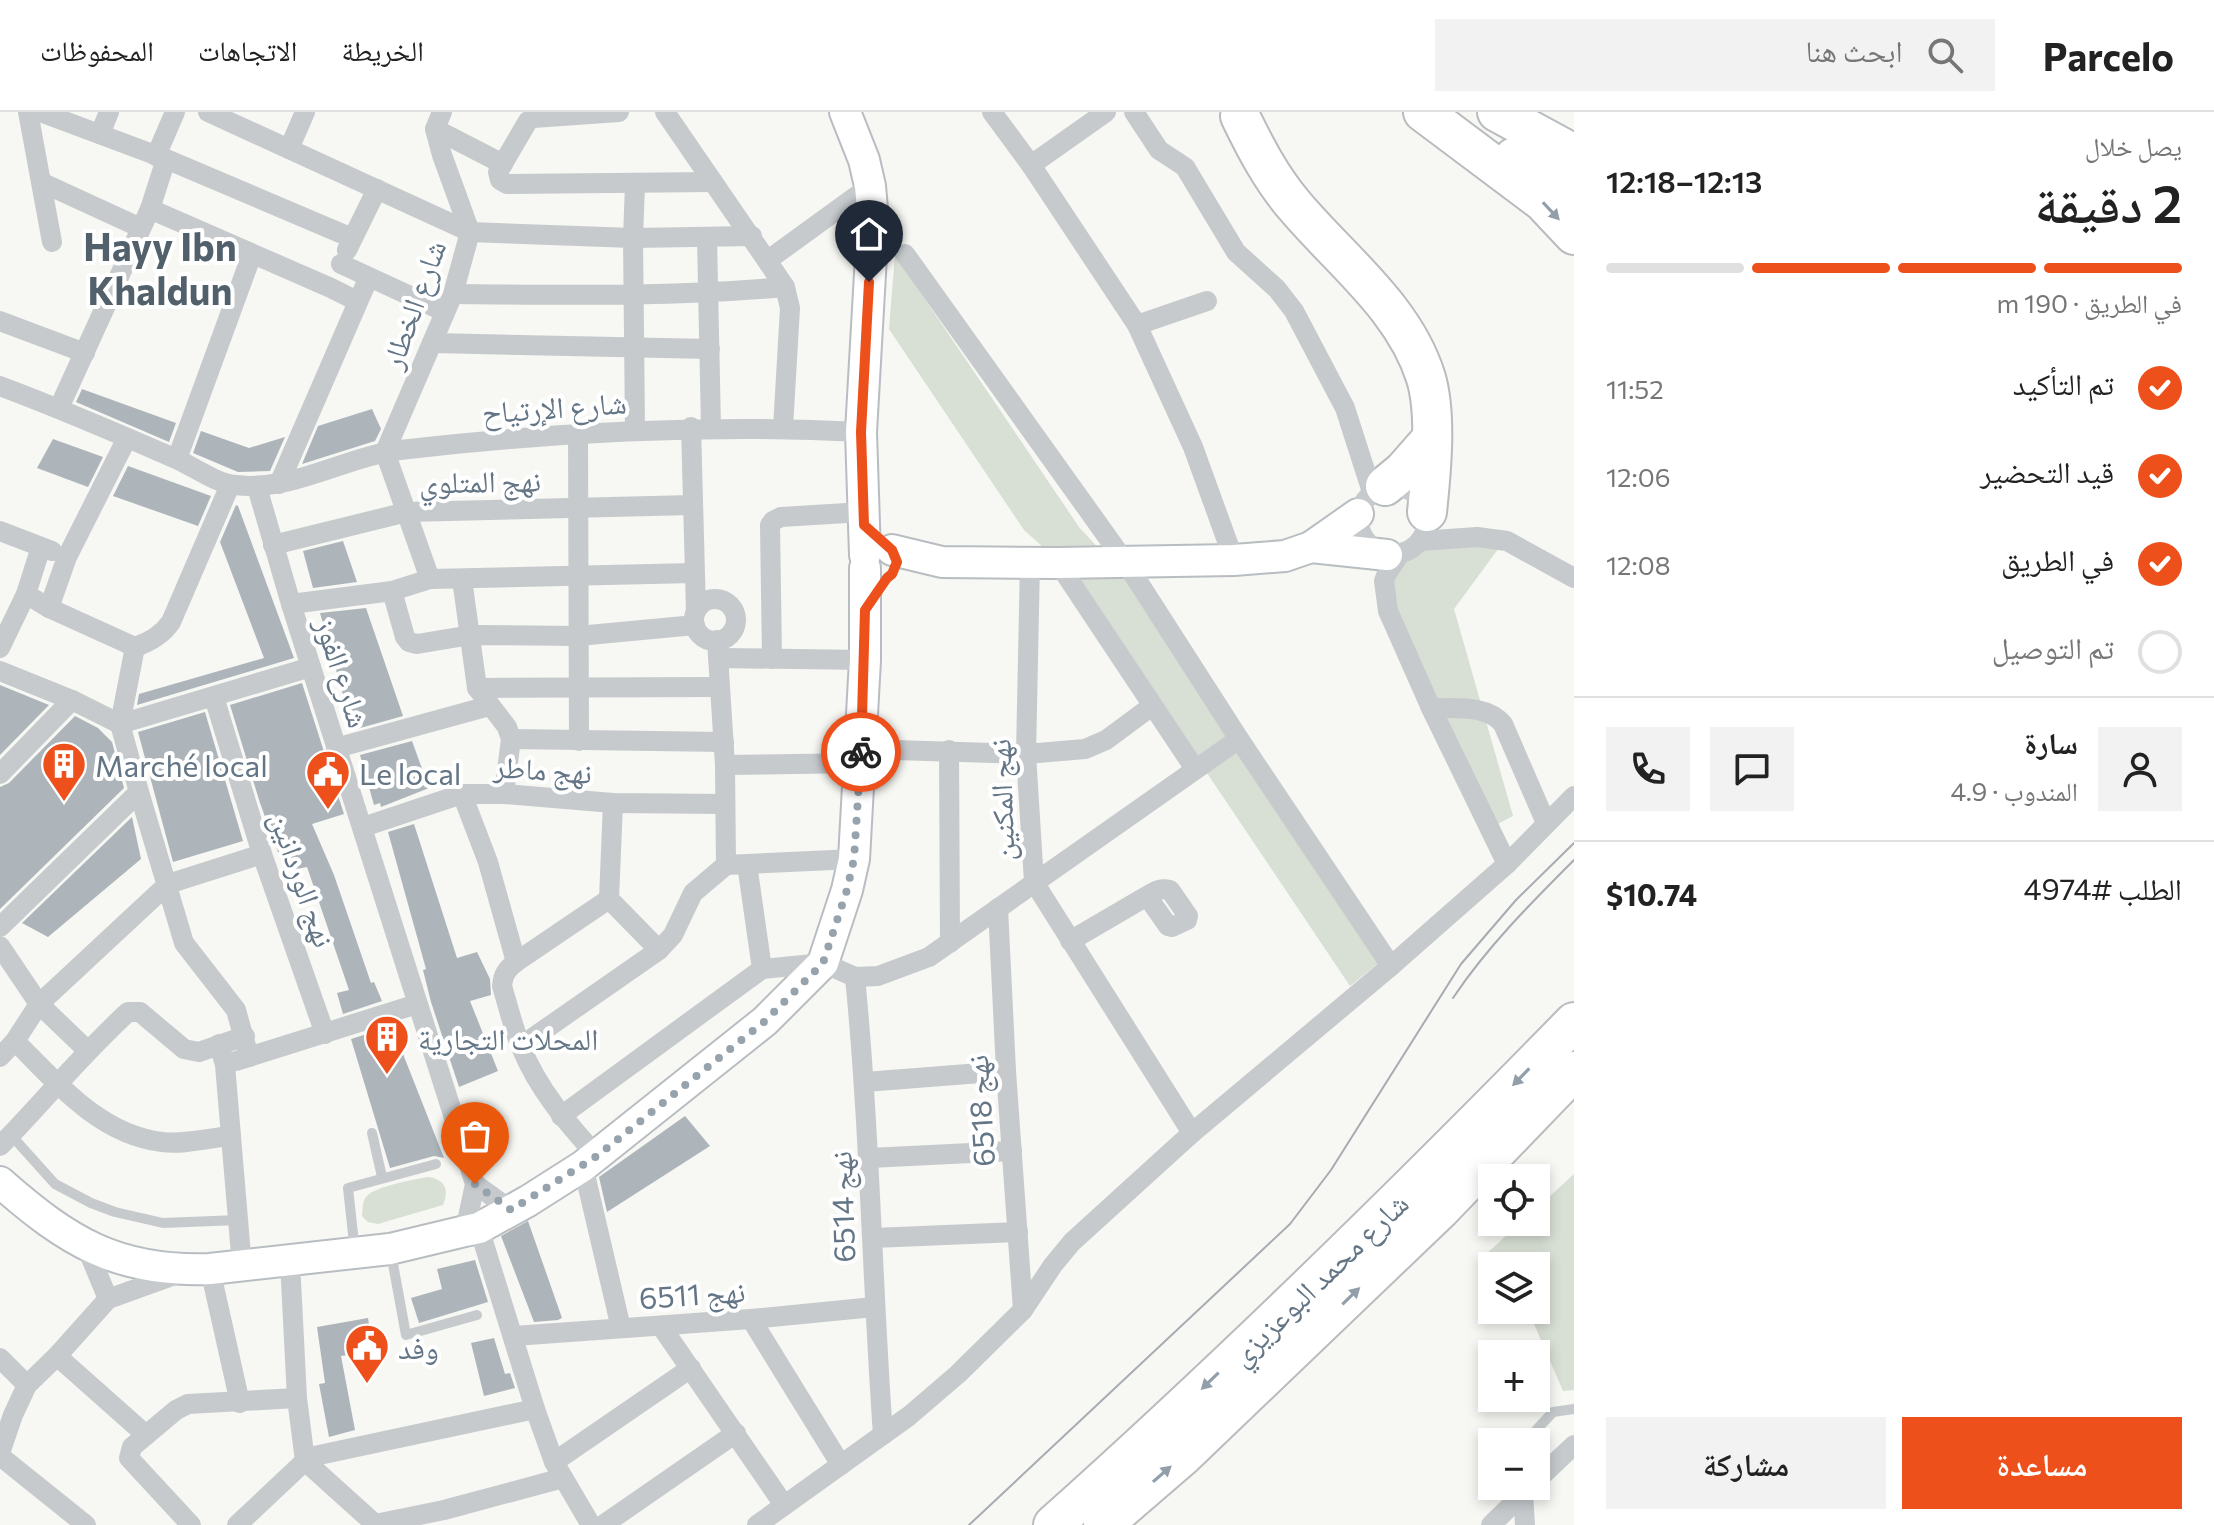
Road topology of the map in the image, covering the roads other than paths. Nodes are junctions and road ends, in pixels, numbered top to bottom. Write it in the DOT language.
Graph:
graph roads {
  1 [pos="28,112"];
  2 [pos="40,112"];
  3 [pos="109,112"];
  4 [pos="175,112"];
  5 [pos="208,112"];
  6 [pos="305,112"];
  7 [pos="619,112"];
  8 [pos="845,112"];
  9 [pos="992,112"];
  10 [pos="1106,112"];
  11 [pos="1134,112"];
  12 [pos="1424,112"];
  13 [pos="1497,112"];
  14 [pos="1239,113"];
  15 [pos="669,114"];
  16 [pos="438,120"];
  17 [pos="100,134"];
  18 [pos="289,149"];
  19 [pos="1574,154"];
  20 [pos="161,158"];
  21 [pos="503,164"];
  22 [pos="1031,165"];
  23 [pos="713,182"];
  24 [pos="43,183"];
  25 [pos="635,184"];
  26 [pos="870,186"];
  27 [pos="1574,188"];
  28 [pos="377,189"];
  29 [pos="146,219"];
  30 [pos="470,232"];
  31 [pos="1574,235"];
  32 [pos="752,236"];
  33 [pos="352,238"];
  34 [pos="633,238"];
  35 [pos="707,238"];
  36 [pos="52,242"];
  37 [pos="252,254"];
  38 [pos="905,254"];
  39 [pos="768,260"];
  40 [pos="341,264"];
  41 [pos="368,279"];
  42 [pos="785,287"];
  43 [pos="331,288"];
  44 [pos="710,294"];
  45 [pos="635,296"];
  46 [pos="357,301"];
  47 [pos="1207,301"];
  48 [pos="449,303"];
  49 [pos="0,321"];
  50 [pos="1137,325"];
  51 [pos="432,343"];
  52 [pos="635,347"];
  53 [pos="710,349"];
  54 [pos="85,353"];
  55 [pos="0,386"];
  56 [pos="59,408"];
  57 [pos="701,428"];
  58 [pos="783,428"];
  59 [pos="635,430"];
  60 [pos="578,432"];
  61 [pos="861,432"];
  62 [pos="127,438"];
  63 [pos="1432,438"];
  64 [pos="385,452"];
  65 [pos="177,459"];
  66 [pos="279,484"];
  67 [pos="230,485"];
  68 [pos="257,487"];
  69 [pos="1372,498"];
  70 [pos="692,505"];
  71 [pos="577,508"];
  72 [pos="407,512"];
  73 [pos="863,518"];
  74 [pos="1423,527"];
  75 [pos="0,531"];
  76 [pos="273,545"];
  77 [pos="41,547"];
  78 [pos="1311,547"];
  79 [pos="1394,554"];
  80 [pos="67,557"];
  81 [pos="1234,560"];
  82 [pos="881,562"];
  83 [pos="1044,563"];
  84 [pos="1126,563"];
  85 [pos="694,573"];
  86 [pos="577,577"];
  87 [pos="1574,578"];
  88 [pos="430,579"];
  89 [pos="462,579"];
  90 [pos="392,591"];
  91 [pos="26,594"];
  92 [pos="291,604"];
  93 [pos="49,608"];
  94 [pos="696,618"];
  95 [pos="471,635"];
  96 [pos="578,636"];
  97 [pos="135,647"];
  98 [pos="0,648"];
  99 [pos="718,649"];
  100 [pos="772,659"];
  101 [pos="865,660"];
  102 [pos="311,667"];
  103 [pos="0,671"];
  104 [pos="720,687"];
  105 [pos="477,688"];
  106 [pos="579,689"];
  107 [pos="214,697"];
  108 [pos="72,700"];
  109 [pos="489,706"];
  110 [pos="1152,706"];
  111 [pos="1431,708"];
  112 [pos="120,724"];
  113 [pos="511,739"];
  114 [pos="1239,739"];
  115 [pos="579,741"];
  116 [pos="724,742"];
  117 [pos="336,748"];
  118 [pos="949,750"];
  119 [pos="1026,754"];
  120 [pos="861,756"];
  121 [pos="725,765"];
  122 [pos="1195,769"];
  123 [pos="0,774"];
  124 [pos="139,792"];
  125 [pos="462,794"];
  126 [pos="504,794"];
  127 [pos="1574,796"];
  128 [pos="613,803"];
  129 [pos="725,804"];
  130 [pos="1546,823"];
  131 [pos="363,827"];
  132 [pos="262,854"];
  133 [pos="854,859"];
  134 [pos="737,864"];
  135 [pos="1507,864"];
  136 [pos="1034,882"];
  137 [pos="168,884"];
  138 [pos="1147,896"];
  139 [pos="609,899"];
  140 [pos="998,908"];
  141 [pos="0,927"];
  142 [pos="1070,941"];
  143 [pos="950,943"];
  144 [pos="0,946"];
  145 [pos="659,950"];
  146 [pos="516,962"];
  147 [pos="823,963"];
  148 [pos="1391,966"];
  149 [pos="762,969"];
  150 [pos="855,977"];
  151 [pos="39,1004"];
  152 [pos="417,1004"];
  153 [pos="1574,1022"];
  154 [pos="325,1034"];
  155 [pos="245,1036"];
  156 [pos="219,1044"];
  157 [pos="521,1046"];
  158 [pos="6,1047"];
  159 [pos="87,1050"];
  160 [pos="249,1057"];
  161 [pos="225,1065"];
  162 [pos="1006,1071"];
  163 [pos="1568,1078"];
  164 [pos="865,1082"];
  165 [pos="60,1085"];
  166 [pos="561,1116"];
  167 [pos="372,1133"];
  168 [pos="1192,1133"];
  169 [pos="231,1136"];
  170 [pos="5,1141"];
  171 [pos="1012,1151"];
  172 [pos="869,1158"];
  173 [pos="590,1161"];
  174 [pos="436,1164"];
  175 [pos="382,1177"];
  176 [pos="0,1182"];
  177 [pos="475,1184"];
  178 [pos="511,1210"];
  179 [pos="238,1220"];
  180 [pos="472,1230"];
  181 [pos="1018,1232"];
  182 [pos="873,1238"];
  183 [pos="86,1246"];
  184 [pos="390,1249"];
  185 [pos="355,1254"];
  186 [pos="290,1262"];
  187 [pos="242,1267"];
  188 [pos="199,1270"];
  189 [pos="108,1299"];
  190 [pos="874,1307"];
  191 [pos="1023,1310"];
  192 [pos="477,1315"];
  193 [pos="751,1319"];
  194 [pos="661,1326"];
  195 [pos="621,1328"];
  196 [pos="514,1336"];
  197 [pos="57,1356"];
  198 [pos="0,1358"];
  199 [pos="691,1368"];
  200 [pos="23,1392"];
  201 [pos="297,1398"];
  202 [pos="240,1403"];
  203 [pos="535,1409"];
  204 [pos="1574,1409"];
  205 [pos="0,1416"];
  206 [pos="1538,1428"];
  207 [pos="736,1433"];
  208 [pos="146,1435"];
  209 [pos="883,1435"];
  210 [pos="1574,1445"];
  211 [pos="0,1454"];
  212 [pos="305,1460"];
  213 [pos="841,1465"];
  214 [pos="1550,1468"];
  215 [pos="559,1470"];
  216 [pos="1517,1500"];
  217 [pos="1528,1500"];
  218 [pos="784,1505"];
  219 [pos="63,1518"];
  220 [pos="450,1518"];
  221 [pos="86,1525"];
  222 [pos="191,1525"];
  223 [pos="237,1525"];
  224 [pos="376,1525"];
  225 [pos="591,1525"];
  226 [pos="603,1525"];
  227 [pos="757,1525"];
  228 [pos="1053,1525"];
  229 [pos="1103,1525"];
  230 [pos="1491,1525"];
  231 [pos="1525,1525"];
  1 -- 24 [label="street"];
  2 -- 17 [label="street"];
  3 -- 17 [label="street"];
  4 -- 20 [label="street"];
  5 -- 18 [label="street"];
  6 -- 18 [label="street"];
  7 -- 21 [label="street"];
  8 -- 26 [label="street"];
  9 -- 22 [label="street"];
  10 -- 22 [label="street"];
  11 -- 69 [label="street"];
  12 -- 27 [label="highway"];
  12 -- 31 [label="highway, one-way"];
  13 -- 19 [label="highway"];
  14 -- 63 [label="highway"];
  15 -- 23 [label="street"];
  16 -- 21 [label="street, شارع الخطار"];
  16 -- 30 [label="street, شارع الخطار"];
  17 -- 20 [label="street"];
  18 -- 28 [label="street"];
  20 -- 29 [label="street"];
  20 -- 33 [label="street"];
  21 -- 25 [label="street, شارع الخطار"];
  22 -- 50 [label="street"];
  23 -- 25 [label="street"];
  23 -- 32 [label="street"];
  24 -- 29 [label="street"];
  24 -- 36 [label="street"];
  25 -- 34 [label="street"];
  26 -- 39 [label="street"];
  26 -- 61 [label="street"];
  28 -- 30 [label="street"];
  28 -- 33 [label="street"];
  29 -- 37 [label="street"];
  29 -- 54 [label="street"];
  30 -- 34 [label="street"];
  30 -- 48 [label="street, شارع الخطار"];
  32 -- 35 [label="street"];
  32 -- 39 [label="street"];
  33 -- 40 [label="street"];
  34 -- 35 [label="street"];
  34 -- 45 [label="street"];
  35 -- 44 [label="street"];
  37 -- 43 [label="street"];
  37 -- 65 [label="street"];
  38 -- 84 [label="street"];
  39 -- 42 [label="street"];
  40 -- 41 [label="street"];
  40 -- 43 [label="street"];
  41 -- 46 [label="street"];
  41 -- 48 [label="street"];
  42 -- 44 [label="street"];
  42 -- 58 [label="street"];
  43 -- 46 [label="street"];
  44 -- 45 [label="street"];
  44 -- 53 [label="street"];
  45 -- 48 [label="street"];
  45 -- 52 [label="street"];
  46 -- 66 [label="street"];
  47 -- 50 [label="street"];
  48 -- 51 [label="street, شارع الخطار"];
  49 -- 54 [label="street"];
  50 -- 81 [label="street"];
  51 -- 52 [label="street"];
  51 -- 64 [label="street, شارع الخطار"];
  52 -- 53 [label="street"];
  52 -- 59 [label="street"];
  53 -- 57 [label="street"];
  54 -- 56 [label="street"];
  55 -- 56 [label="street"];
  56 -- 62 [label="street"];
  57 -- 58 [label="street, شارع الإرتياح"];
  57 -- 59 [label="street, شارع الإرتياح"];
  57 -- 70 [label="street"];
  58 -- 61 [label="street, شارع الإرتياح"];
  59 -- 60 [label="street, شارع الإرتياح"];
  60 -- 64 [label="street, شارع الإرتياح"];
  60 -- 71 [label="street"];
  61 -- 73 [label="street"];
  62 -- 65 [label="street"];
  62 -- 80 [label="street"];
  63 -- 69 [label="highway"];
  63 -- 74 [label="highway"];
  64 -- 66 [label="street, شارع الإرتياح"];
  64 -- 72 [label="street"];
  65 -- 67 [label="street"];
  66 -- 68 [label="street, شارع الإرتياح"];
  67 -- 68 [label="street"];
  67 -- 97 [label="street"];
  68 -- 76 [label="street, شارع الفوز"];
  69 -- 74 [label="street"];
  69 -- 78 [label="street"];
  69 -- 79 [label="street"];
  70 -- 71 [label="street, نهج المتلوي"];
  70 -- 85 [label="street"];
  71 -- 72 [label="street, نهج المتلوي"];
  71 -- 86 [label="street"];
  72 -- 76 [label="street, نهج المتلوي"];
  72 -- 88 [label="street"];
  73 -- 82 [label="street"];
  73 -- 100 [label="street"];
  74 -- 79 [label="street"];
  74 -- 87 [label="street"];
  75 -- 77 [label="street"];
  76 -- 92 [label="street, شارع الفوز"];
  77 -- 80 [label="street"];
  77 -- 91 [label="street"];
  78 -- 79 [label="street"];
  78 -- 81 [label="street"];
  79 -- 111 [label="street"];
  80 -- 93 [label="street"];
  81 -- 84 [label="street"];
  82 -- 83 [label="street"];
  82 -- 101 [label="street"];
  83 -- 84 [label="street"];
  83 -- 110 [label="street"];
  83 -- 119 [label="street, نهج المكنين"];
  84 -- 114 [label="street"];
  85 -- 86 [label="street"];
  85 -- 94 [label="street"];
  86 -- 89 [label="street"];
  86 -- 96 [label="street"];
  88 -- 89 [label="street"];
  88 -- 90 [label="street"];
  89 -- 95 [label="street"];
  90 -- 92 [label="street"];
  90 -- 95 [label="street"];
  91 -- 93 [label="street"];
  91 -- 98 [label="street"];
  92 -- 102 [label="street, شارع الفوز"];
  93 -- 97 [label="street"];
  94 -- 96 [label="street"];
  94 -- 99 [label="street"];
  94 -- 99 [label="street"];
  95 -- 96 [label="street"];
  95 -- 105 [label="street"];
  96 -- 106 [label="street"];
  97 -- 112 [label="street"];
  99 -- 100 [label="street"];
  99 -- 104 [label="street"];
  100 -- 101 [label="street"];
  101 -- 120 [label="street"];
  102 -- 107 [label="street"];
  102 -- 117 [label="street, شارع الفوز"];
  103 -- 108 [label="street"];
  104 -- 106 [label="street"];
  104 -- 116 [label="street"];
  105 -- 106 [label="street"];
  105 -- 109 [label="street"];
  106 -- 115 [label="street"];
  107 -- 112 [label="street"];
  107 -- 132 [label="street, نهج الوردانين"];
  108 -- 112 [label="street"];
  108 -- 123 [label="street"];
  109 -- 113 [label="street"];
  109 -- 117 [label="street"];
  110 -- 119 [label="street"];
  110 -- 122 [label="street"];
  111 -- 130 [label="street"];
  111 -- 135 [label="street"];
  112 -- 124 [label="street"];
  113 -- 115 [label="street"];
  113 -- 126 [label="street"];
  114 -- 122 [label="street"];
  114 -- 148 [label="street"];
  115 -- 116 [label="street"];
  116 -- 121 [label="street"];
  117 -- 131 [label="street, شارع الفوز"];
  118 -- 119 [label="street"];
  118 -- 120 [label="street"];
  118 -- 143 [label="street"];
  119 -- 136 [label="street, نهج المكنين"];
  120 -- 121 [label="street"];
  120 -- 133 [label="street"];
  121 -- 129 [label="street"];
  122 -- 136 [label="street"];
  124 -- 137 [label="street"];
  124 -- 141 [label="street"];
  125 -- 126 [label="street, نهج ماطر"];
  125 -- 131 [label="street, نهج ماطر"];
  125 -- 146 [label="street"];
  126 -- 128 [label="street, نهج ماطر"];
  127 -- 130 [label="street"];
  128 -- 129 [label="street, نهج ماطر"];
  128 -- 139 [label="street"];
  129 -- 134 [label="street"];
  130 -- 135 [label="street"];
  131 -- 152 [label="street, شارع الفوز"];
  132 -- 137 [label="street"];
  132 -- 154 [label="street, نهج الوردانين"];
  133 -- 134 [label="street"];
  133 -- 147 [label="street"];
  134 -- 145 [label="street"];
  134 -- 149 [label="street"];
  135 -- 148 [label="street"];
  136 -- 140 [label="street"];
  136 -- 142 [label="street, نهج المكنين"];
  137 -- 151 [label="street"];
  137 -- 155 [label="street"];
  138 -- 142 [label="street"];
  139 -- 145 [label="street"];
  139 -- 146 [label="street"];
  140 -- 143 [label="street"];
  140 -- 162 [label="street, نهج 6518"];
  142 -- 168 [label="street, نهج المكنين"];
  143 -- 150 [label="street"];
  144 -- 151 [label="street"];
  145 -- 157 [label="street"];
  146 -- 157 [label="street"];
  147 -- 149 [label="street"];
  147 -- 150 [label="street"];
  147 -- 173 [label="street"];
  148 -- 168 [label="street"];
  149 -- 166 [label="street"];
  150 -- 164 [label="street, نهج 6514"];
  151 -- 158 [label="street"];
  151 -- 159 [label="street"];
  152 -- 154 [label="street"];
  152 -- 177 [label="street, شارع الفوز"];
  153 -- 228 [label="highway, شارع محمد البوعزيزي, one-way"];
  154 -- 160 [label="street"];
  155 -- 156 [label="street"];
  155 -- 160 [label="street"];
  156 -- 159 [label="street"];
  156 -- 161 [label="street"];
  157 -- 166 [label="street"];
  158 -- 165 [label="street"];
  159 -- 165 [label="street"];
  160 -- 161 [label="street"];
  161 -- 169 [label="street"];
  162 -- 164 [label="street"];
  162 -- 171 [label="street, نهج 6518"];
  229 -- 163 [label="highway, شارع محمد البوعزيزي, one-way"];
  164 -- 172 [label="street, نهج 6514"];
  165 -- 169 [label="street"];
  165 -- 170 [label="street"];
  166 -- 173 [label="street"];
  167 -- 175 [label="lane"];
  168 -- 191 [label="street"];
  169 -- 179 [label="street"];
  170 -- 179 [label="lane"];
  171 -- 172 [label="street"];
  171 -- 181 [label="street, نهج 6518"];
  172 -- 182 [label="street, نهج 6514"];
  173 -- 178 [label="street"];
  173 -- 195 [label="street"];
  174 -- 175 [label="lane"];
  175 -- 185 [label="lane"];
  176 -- 183 [label="street"];
  177 -- 178 [label="street"];
  177 -- 180 [label="street, شارع الفوز"];
  178 -- 180 [label="street"];
  179 -- 187 [label="street"];
  180 -- 184 [label="street"];
  180 -- 196 [label="street"];
  181 -- 182 [label="street"];
  181 -- 191 [label="street, نهج 6518"];
  182 -- 190 [label="street, نهج 6514"];
  183 -- 188 [label="street"];
  183 -- 189 [label="street"];
  184 -- 185 [label="street"];
  184 -- 192 [label="lane"];
  185 -- 186 [label="street"];
  186 -- 187 [label="street"];
  186 -- 201 [label="street"];
  187 -- 188 [label="street"];
  188 -- 189 [label="street"];
  188 -- 202 [label="street"];
  189 -- 197 [label="street"];
  190 -- 193 [label="street, نهج 6511"];
  190 -- 209 [label="street, نهج 6514"];
  191 -- 209 [label="street"];
  193 -- 194 [label="street, نهج 6511"];
  193 -- 213 [label="street"];
  194 -- 195 [label="street, نهج 6511"];
  194 -- 199 [label="street"];
  195 -- 196 [label="street, نهج 6511"];
  196 -- 203 [label="street"];
  197 -- 200 [label="street"];
  197 -- 208 [label="street"];
  198 -- 200 [label="street"];
  199 -- 207 [label="street"];
  199 -- 215 [label="street"];
  200 -- 205 [label="street"];
  200 -- 211 [label="street"];
  201 -- 202 [label="street"];
  201 -- 212 [label="street"];
  202 -- 208 [label="street"];
  203 -- 212 [label="street"];
  203 -- 215 [label="street"];
  204 -- 206 [label="lane"];
  207 -- 218 [label="street"];
  207 -- 226 [label="street"];
  208 -- 222 [label="street"];
  209 -- 213 [label="street"];
  210 -- 214 [label="street"];
  211 -- 219 [label="street"];
  212 -- 223 [label="street"];
  212 -- 224 [label="street"];
  213 -- 218 [label="street"];
  215 -- 220 [label="street"];
  215 -- 225 [label="street"];
  216 -- 230 [label="street"];
  217 -- 231 [label="street"];
  218 -- 227 [label="street"];
  219 -- 221 [label="street"];
  220 -- 224 [label="street"];
}
